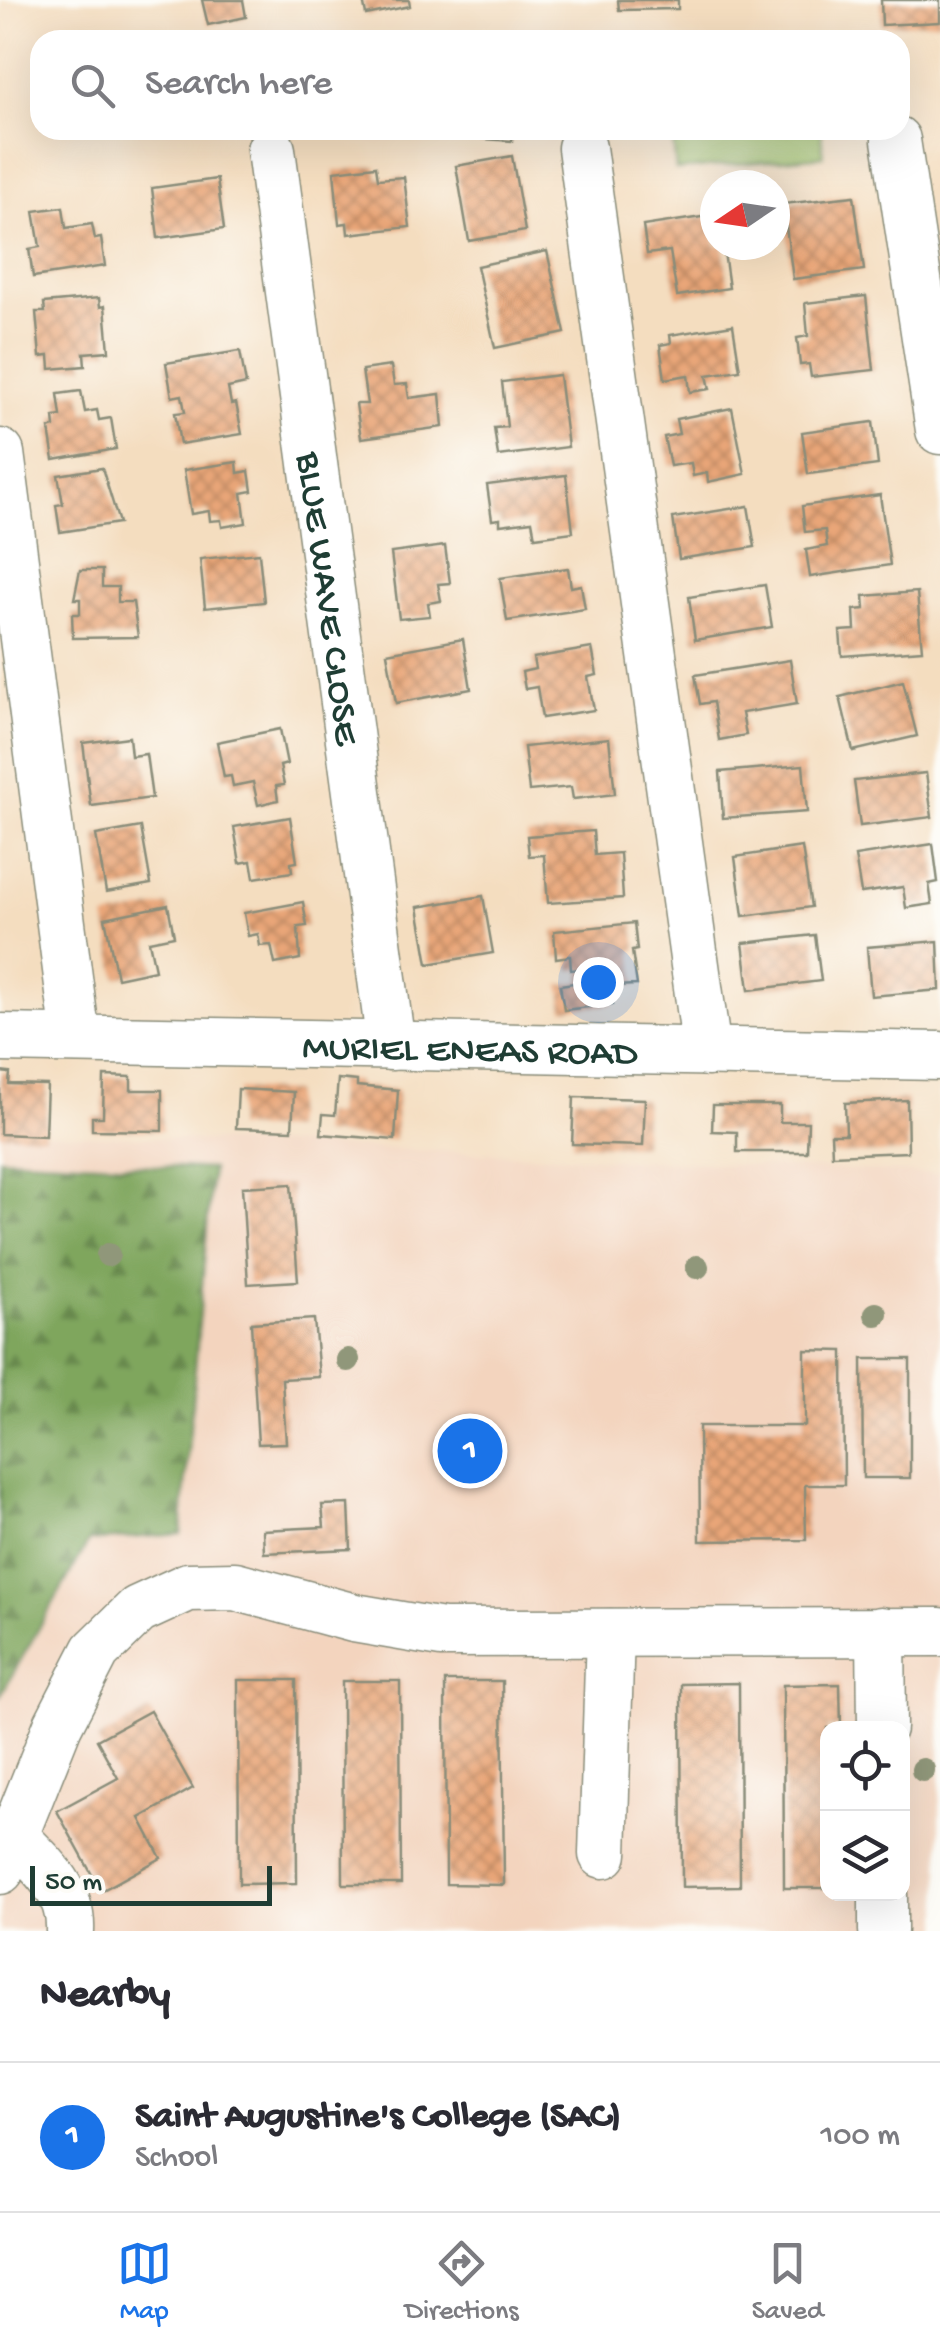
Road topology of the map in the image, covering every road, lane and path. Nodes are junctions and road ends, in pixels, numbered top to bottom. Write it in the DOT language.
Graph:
graph roads {
  1 [pos="896,140"];
  2 [pos="582,148"];
  3 [pos="271,150"];
  4 [pos="940,430"];
  5 [pos="0,453"];
  6 [pos="0,1038"];
  7 [pos="76,1040"];
  8 [pos="392,1046"];
  9 [pos="707,1052"];
  10 [pos="940,1056"];
  11 [pos="881,1630"];
  12 [pos="940,1632"];
  13 [pos="610,1633"];
  14 [pos="882,1721"];
  15 [pos="6,1853"];
  16 [pos="603,1854"];
  17 [pos="883,1901"];
  18 [pos="70,1931"];
  19 [pos="883,1931"];
  1 -- 4 [label="street"];
  2 -- 9 [label="street"];
  3 -- 8 [label="street, BLUE WAVE CLOSE"];
  5 -- 7 [label="street"];
  6 -- 7 [label="street, MURIEL ENEAS ROAD"];
  7 -- 8 [label="street, MURIEL ENEAS ROAD"];
  8 -- 9 [label="street, MURIEL ENEAS ROAD"];
  9 -- 10 [label="street, MURIEL ENEAS ROAD"];
  11 -- 12 [label="street"];
  11 -- 13 [label="street"];
  11 -- 14 [label="street"];
  13 -- 15 [label="street"];
  13 -- 16 [label="street"];
  15 -- 18 [label="street"];
  17 -- 19 [label="street"];
}
